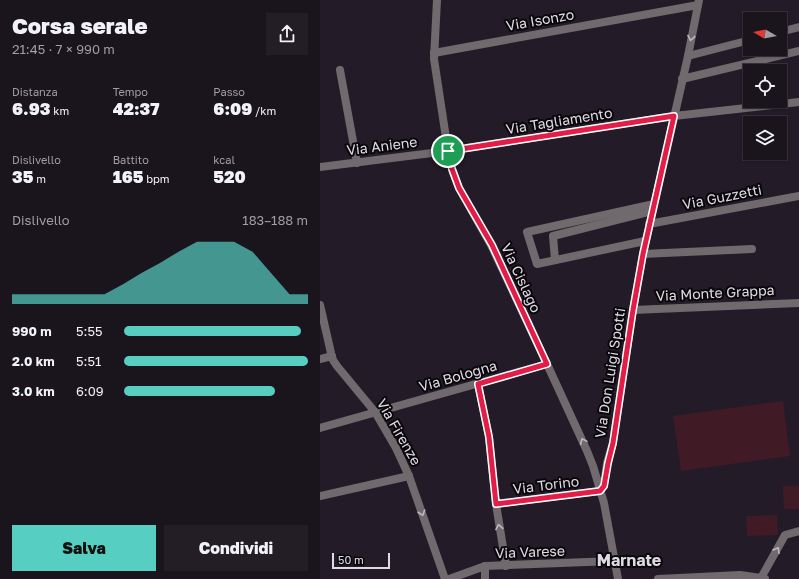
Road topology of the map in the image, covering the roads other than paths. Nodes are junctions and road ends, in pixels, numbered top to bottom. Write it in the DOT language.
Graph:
graph roads {
  1 [pos="437,0"];
  2 [pos="698,3"];
  3 [pos="799,27"];
  4 [pos="787,30"];
  5 [pos="743,42"];
  6 [pos="799,51"];
  7 [pos="434,53"];
  8 [pos="688,56"];
  9 [pos="340,70"];
  10 [pos="682,79"];
  11 [pos="799,102"];
  12 [pos="674,116"];
  13 [pos="448,151"];
  14 [pos="357,163"];
  15 [pos="320,168"];
  16 [pos="799,196"];
  17 [pos="653,208"];
  18 [pos="649,224"];
  19 [pos="645,242"];
  20 [pos="752,249"];
  21 [pos="643,254"];
  22 [pos="555,260"];
  23 [pos="799,303"];
  24 [pos="320,305"];
  25 [pos="633,310"];
  26 [pos="332,356"];
  27 [pos="320,359"];
  28 [pos="547,364"];
  29 [pos="478,384"];
  30 [pos="376,412"];
  31 [pos="320,428"];
  32 [pos="608,463"];
  33 [pos="593,466"];
  34 [pos="409,476"];
  35 [pos="600,491"];
  36 [pos="320,496"];
  37 [pos="496,504"];
  38 [pos="799,531"];
  39 [pos="614,561"];
  40 [pos="485,566"];
  41 [pos="506,566"];
  42 [pos="763,578"];
  43 [pos="445,579"];
  44 [pos="448,579"];
  45 [pos="485,579"];
  46 [pos="618,579"];
  47 [pos="658,579"];
  48 [pos="669,579"];
  1 -- 7 [label="street, Via Cislago"];
  2 -- 7 [label="street, Via Isonzo"];
  2 -- 8 [label="street, Via Don Luigi Spotti, one-way"];
  3 -- 4 [label="street"];
  5 -- 8 [label="street"];
  6 -- 10 [label="street"];
  7 -- 13 [label="street, Via Cislago"];
  8 -- 10 [label="street, Via Don Luigi Spotti"];
  9 -- 14 [label="street"];
  10 -- 12 [label="street, Via Don Luigi Spotti"];
  11 -- 12 [label="street, Via Tagliamento"];
  12 -- 13 [label="street, Via Tagliamento"];
  12 -- 17 [label="street, Via Don Luigi Spotti"];
  13 -- 14 [label="street, Via Aniene"];
  13 -- 28 [label="street, Via Cislago"];
  14 -- 15 [label="street, Via Aniene"];
  16 -- 18 [label="street, Via Guzzetti"];
  17 -- 18 [label="street, Via Don Luigi Spotti"];
  17 -- 22 [label="street"];
  17 -- 22 [label="street"];
  18 -- 19 [label="street, Via Don Luigi Spotti"];
  19 -- 21 [label="street, Via Don Luigi Spotti"];
  19 -- 22 [label="street"];
  20 -- 21 [label="street"];
  21 -- 25 [label="street, Via Don Luigi Spotti"];
  23 -- 25 [label="street, Via Monte Grappa"];
  24 -- 26 [label="street, Via Firenze"];
  25 -- 32 [label="street, Via Don Luigi Spotti"];
  26 -- 27 [label="street"];
  26 -- 30 [label="street, Via Firenze"];
  28 -- 29 [label="street, Via Bologna"];
  33 -- 28 [label="street, Via Cislago, one-way"];
  29 -- 30 [label="street, Via Bologna"];
  29 -- 37 [label="street"];
  30 -- 31 [label="street, Via Bologna"];
  30 -- 34 [label="street, Via Firenze"];
  32 -- 33 [label="street"];
  32 -- 35 [label="street, Via Don Luigi Spotti"];
  33 -- 35 [label="street, Via Cislago"];
  34 -- 36 [label="street"];
  34 -- 43 [label="street, Via Firenze, one-way"];
  35 -- 37 [label="street, Via Torino"];
  35 -- 39 [label="street, Via Cislago"];
  41 -- 37 [label="street, one-way"];
  42 -- 38 [label="street, one-way"];
  39 -- 41 [label="street, Via Varese"];
  39 -- 46 [label="street, Via Cislago"];
  40 -- 41 [label="street, Via Varese"];
  40 -- 44 [label="street, Via Varese"];
  40 -- 45 [label="street"];
  42 -- 48 [label="street"];
  47 -- 48 [label="street"];
}
